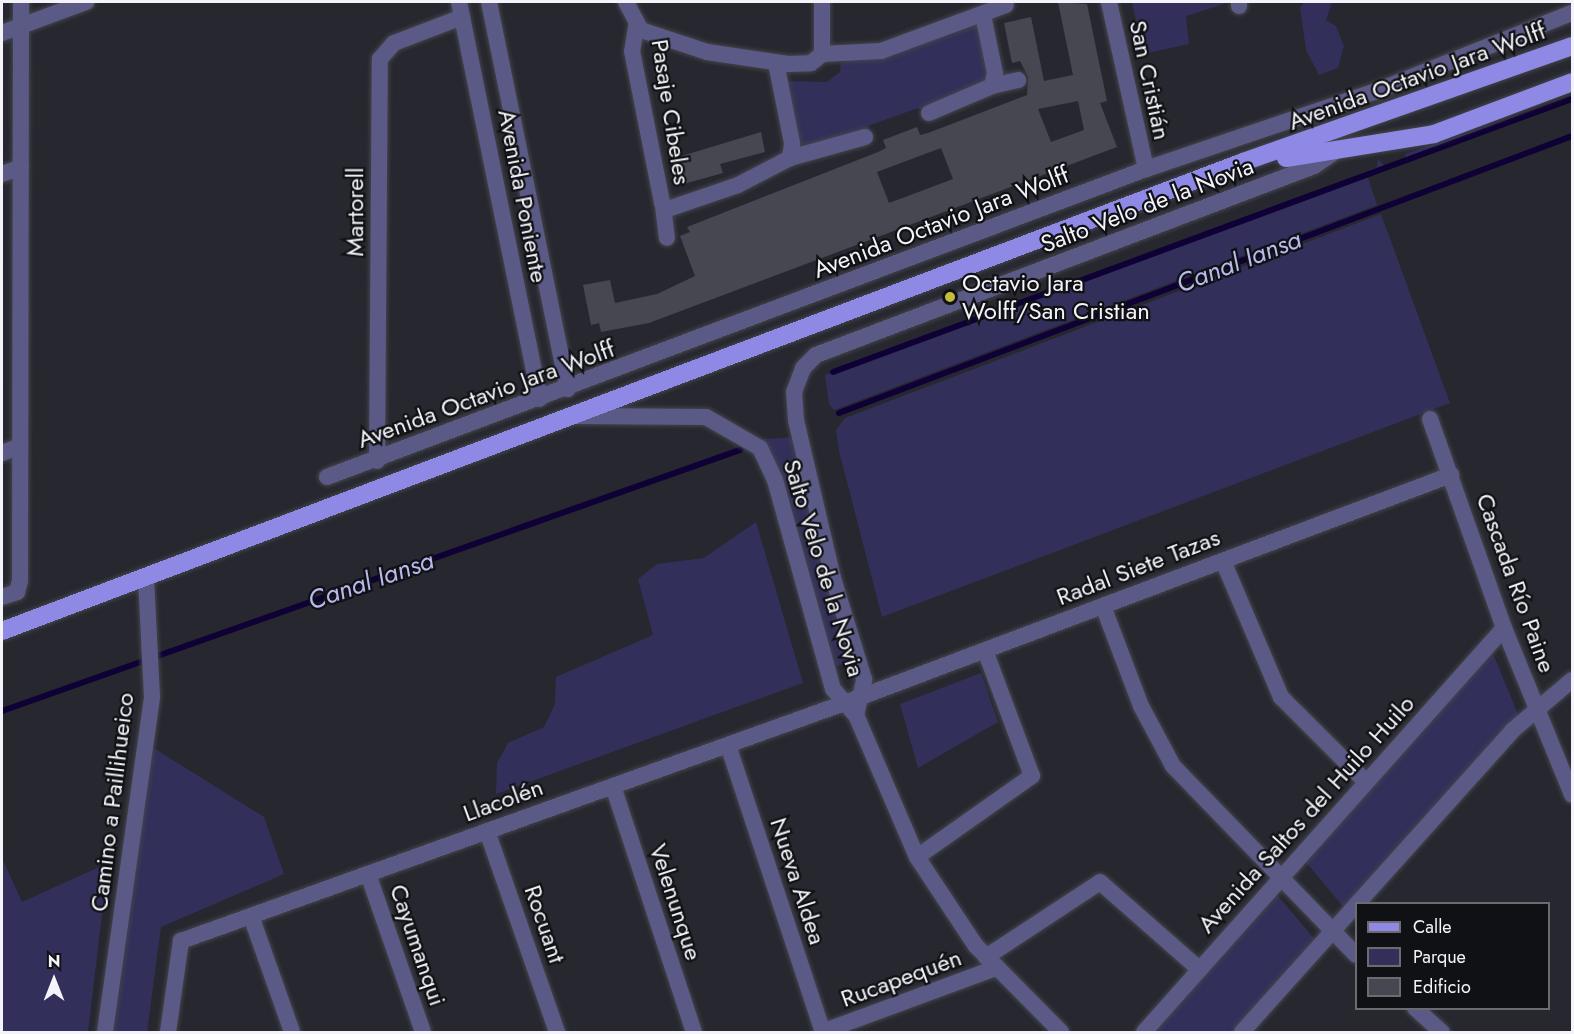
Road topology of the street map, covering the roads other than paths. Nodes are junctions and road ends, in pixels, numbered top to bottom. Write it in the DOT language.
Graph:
graph roads {
  1 [pos="21,2"];
  2 [pos="86,2"];
  3 [pos="489,2"];
  4 [pos="626,2"];
  5 [pos="822,2"];
  6 [pos="1109,2"];
  7 [pos="1006,5"];
  8 [pos="461,9"];
  9 [pos="1572,13"];
  10 [pos="983,15"];
  11 [pos="21,26"];
  12 [pos="636,27"];
  13 [pos="2,33"];
  14 [pos="1572,46"];
  15 [pos="822,54"];
  16 [pos="776,63"];
  17 [pos="1018,80"];
  18 [pos="1572,82"];
  19 [pos="992,86"];
  20 [pos="929,113"];
  21 [pos="865,137"];
  22 [pos="1339,149"];
  23 [pos="790,158"];
  24 [pos="1243,162"];
  25 [pos="21,167"];
  26 [pos="1146,169"];
  27 [pos="2,174"];
  28 [pos="663,206"];
  29 [pos="667,238"];
  30 [pos="568,389"];
  31 [pos="540,399"];
  32 [pos="569,416"];
  33 [pos="1430,419"];
  34 [pos="20,446"];
  35 [pos="2,453"];
  36 [pos="377,461"];
  37 [pos="1451,475"];
  38 [pos="327,477"];
  39 [pos="1223,561"];
  40 [pos="146,577"];
  41 [pos="9,594"];
  42 [pos="1103,606"];
  43 [pos="1504,628"];
  44 [pos="2,631"];
  45 [pos="986,650"];
  46 [pos="1572,681"];
  47 [pos="864,696"];
  48 [pos="848,707"];
  49 [pos="1536,707"];
  50 [pos="728,745"];
  51 [pos="1366,782"];
  52 [pos="613,786"];
  53 [pos="1572,795"];
  54 [pos="487,831"];
  55 [pos="917,857"];
  56 [pos="368,874"];
  57 [pos="1282,875"];
  58 [pos="1359,902"];
  59 [pos="1355,906"];
  60 [pos="251,916"];
  61 [pos="1332,933"];
  62 [pos="1355,955"];
  63 [pos="991,963"];
  64 [pos="1199,969"];
  65 [pos="1417,1010"];
  66 [pos="105,1032"];
  67 [pos="168,1032"];
  68 [pos="292,1032"];
  69 [pos="423,1032"];
  70 [pos="557,1032"];
  71 [pos="694,1032"];
  72 [pos="823,1032"];
  73 [pos="1061,1032"];
  74 [pos="1144,1032"];
  75 [pos="1242,1032"];
  76 [pos="1442,1032"];
  1 -- 11 [label="street"];
  2 -- 11 [label="street"];
  3 -- 30 [label="street, Avenida Poniente"];
  4 -- 12 [label="street, Pasaje Cibeles"];
  5 -- 15 [label="street"];
  6 -- 26 [label="street, San Cristián"];
  7 -- 10 [label="street, Pasaje Cibeles"];
  8 -- 31 [label="street, Avenida Poniente"];
  8 -- 36 [label="street, Martorell"];
  9 -- 26 [label="street, Avenida Octavio Jara Wolff"];
  10 -- 15 [label="street, Pasaje Cibeles"];
  10 -- 19 [label="street"];
  11 -- 13 [label="street"];
  11 -- 25 [label="street"];
  12 -- 16 [label="street, Pasaje Cibeles"];
  12 -- 28 [label="street, Pasaje Cibeles"];
  14 -- 24 [label="main road, Avenida Octavio Jara Wolff"];
  15 -- 16 [label="street, Pasaje Cibeles"];
  16 -- 23 [label="street"];
  17 -- 19 [label="street"];
  18 -- 22 [label="main road, Avenida Octavio Jara Wolff"];
  19 -- 20 [label="street"];
  21 -- 23 [label="street, Pasaje Cibeles"];
  22 -- 24 [label="main road, Avenida Octavio Jara Wolff"];
  22 -- 47 [label="street, Salto Velo de la Novia"];
  23 -- 28 [label="street, Pasaje Cibeles"];
  24 -- 32 [label="main road, Avenida Octavio Jara Wolff"];
  25 -- 27 [label="street"];
  25 -- 34 [label="street"];
  26 -- 30 [label="street, Avenida Octavio Jara Wolff"];
  28 -- 29 [label="street, Pasaje Cibeles"];
  30 -- 31 [label="street, Avenida Octavio Jara Wolff"];
  31 -- 36 [label="street, Avenida Octavio Jara Wolff"];
  32 -- 40 [label="main road, Avenida Octavio Jara Wolff"];
  32 -- 48 [label="street, Salto Velo de la Novia"];
  33 -- 37 [label="street, Cascada Río Paine"];
  34 -- 35 [label="street"];
  34 -- 41 [label="street"];
  36 -- 38 [label="street, Avenida Octavio Jara Wolff"];
  37 -- 39 [label="street, Radal Siete Tazas"];
  37 -- 43 [label="street, Cascada Río Paine"];
  39 -- 42 [label="street, Radal Siete Tazas"];
  39 -- 51 [label="street"];
  40 -- 44 [label="main road, Avenida Octavio Jara Wolff"];
  40 -- 66 [label="street, Camino a Paillihueico"];
  42 -- 45 [label="street, Radal Siete Tazas"];
  42 -- 57 [label="street"];
  43 -- 49 [label="street, Cascada Río Paine"];
  43 -- 51 [label="street, Avenida Saltos del Huilo Huilo"];
  45 -- 47 [label="street, Radal Siete Tazas"];
  45 -- 55 [label="street"];
  46 -- 49 [label="street"];
  47 -- 48 [label="street, Salto Velo de la Novia"];
  48 -- 50 [label="street, Llacolén"];
  48 -- 55 [label="street, Salto Velo de la Novia"];
  49 -- 53 [label="street, Cascada Río Paine"];
  49 -- 58 [label="street"];
  50 -- 52 [label="street, Llacolén"];
  50 -- 72 [label="street, Nueva Aldea"];
  51 -- 57 [label="street, Avenida Saltos del Huilo Huilo"];
  52 -- 54 [label="street, Llacolén"];
  52 -- 71 [label="street, Velenunque"];
  54 -- 56 [label="street, Llacolén"];
  54 -- 70 [label="street, Rocuant"];
  55 -- 63 [label="street, Salto Velo de la Novia"];
  56 -- 60 [label="street, Llacolén"];
  56 -- 69 [label="street, Cayumanqui"];
  57 -- 61 [label="street"];
  57 -- 64 [label="street, Avenida Saltos del Huilo Huilo"];
  59 -- 61 [label="street"];
  60 -- 67 [label="street, Llacolén"];
  60 -- 68 [label="street"];
  61 -- 62 [label="street"];
  61 -- 75 [label="street"];
  63 -- 64 [label="street, Rucapequén"];
  63 -- 72 [label="street, Rucapequén"];
  63 -- 73 [label="street, Salto Velo de la Novia"];
  64 -- 74 [label="street, Avenida Saltos del Huilo Huilo"];
  65 -- 76 [label="street"];
}
